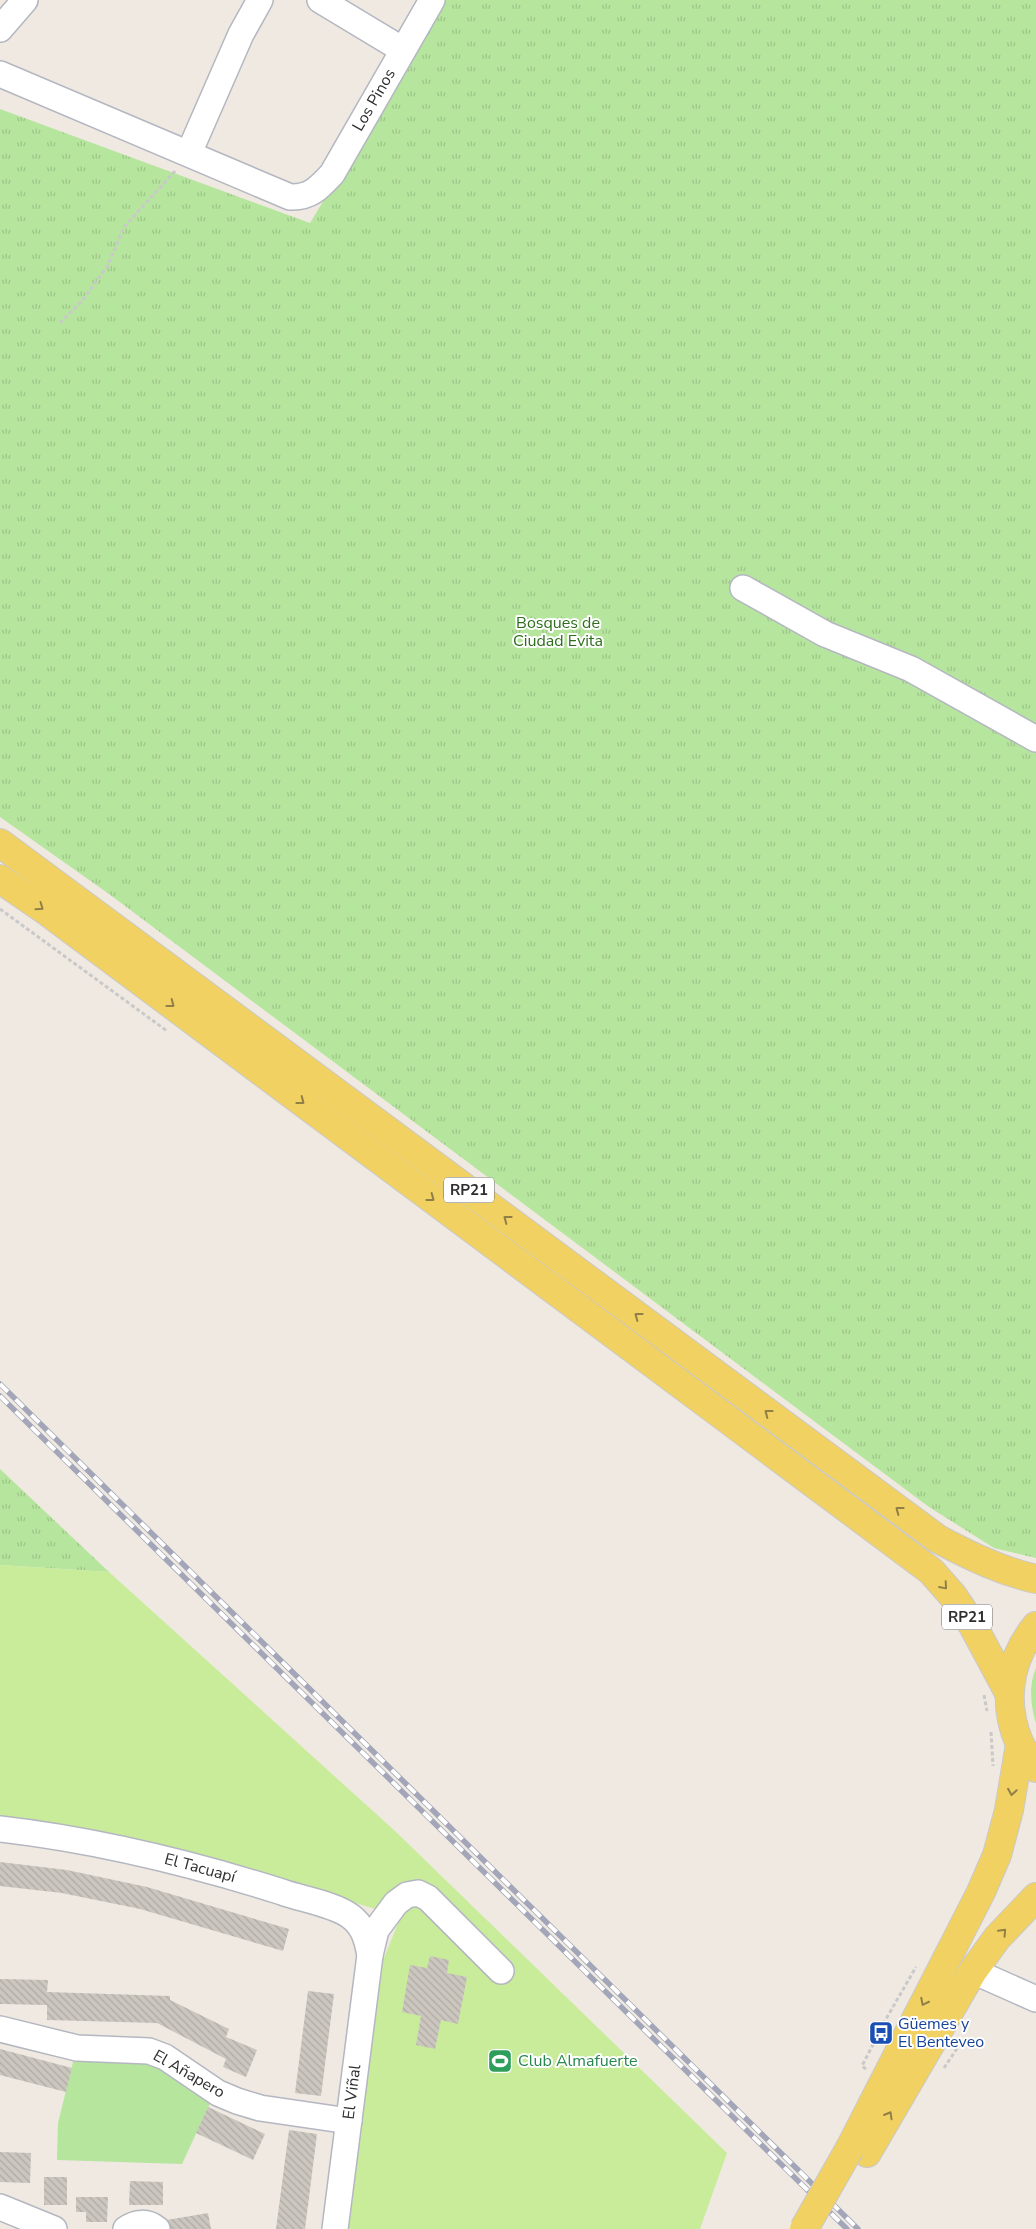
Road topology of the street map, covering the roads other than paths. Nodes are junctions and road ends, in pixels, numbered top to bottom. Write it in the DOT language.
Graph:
graph roads {
  1 [pos="25,0"];
  2 [pos="260,0"];
  3 [pos="320,0"];
  4 [pos="432,0"];
  5 [pos="0,29"];
  6 [pos="403,50"];
  7 [pos="0,74"];
  8 [pos="189,153"];
  9 [pos="743,588"];
  10 [pos="1036,739"];
  11 [pos="0,843"];
  12 [pos="0,879"];
  13 [pos="1036,1579"];
  14 [pos="1036,1626"];
  15 [pos="996,1692"];
  16 [pos="1020,1744"];
  17 [pos="1036,1768"];
  18 [pos="0,1829"];
  19 [pos="1036,1897"];
  20 [pos="370,1955"];
  21 [pos="501,1971"];
  22 [pos="973,1971"];
  23 [pos="1036,1999"];
  24 [pos="0,2028"];
  25 [pos="918,2066"];
  26 [pos="349,2121"];
  27 [pos="858,2152"];
  28 [pos="0,2207"];
  29 [pos="54,2229"];
  30 [pos="126,2229"];
  31 [pos="157,2229"];
  32 [pos="335,2229"];
  33 [pos="804,2229"];
  34 [pos="824,2229"];
  1 -- 5 [label="street"];
  2 -- 8 [label="street"];
  3 -- 6 [label="street"];
  4 -- 6 [label="street, Los Pinos"];
  6 -- 8 [label="street, Los Pinos"];
  7 -- 8 [label="street"];
  9 -- 10 [label="street"];
  13 -- 11 [label="main road, RP21, one-way"];
  12 -- 15 [label="main road, RP21, one-way"];
  14 -- 15 [label="main road, RP21"];
  15 -- 16 [label="main road, RP21"];
  16 -- 17 [label="main road, RP21"];
  16 -- 25 [label="main road, one-way"];
  18 -- 20 [label="street, El Tacuapí"];
  22 -- 19 [label="main road, one-way"];
  20 -- 21 [label="street, El Viñal"];
  20 -- 26 [label="street, El Viñal"];
  22 -- 23 [label="street"];
  22 -- 25 [label="main road"];
  24 -- 26 [label="street, El Añapero"];
  27 -- 25 [label="main road, one-way"];
  25 -- 27 [label="main road"];
  26 -- 32 [label="street, El Viñal"];
  27 -- 33 [label="main road, bridge"];
  27 -- 34 [label="main road"];
  28 -- 29 [label="street"];
  30 -- 31 [label="street"];
}
